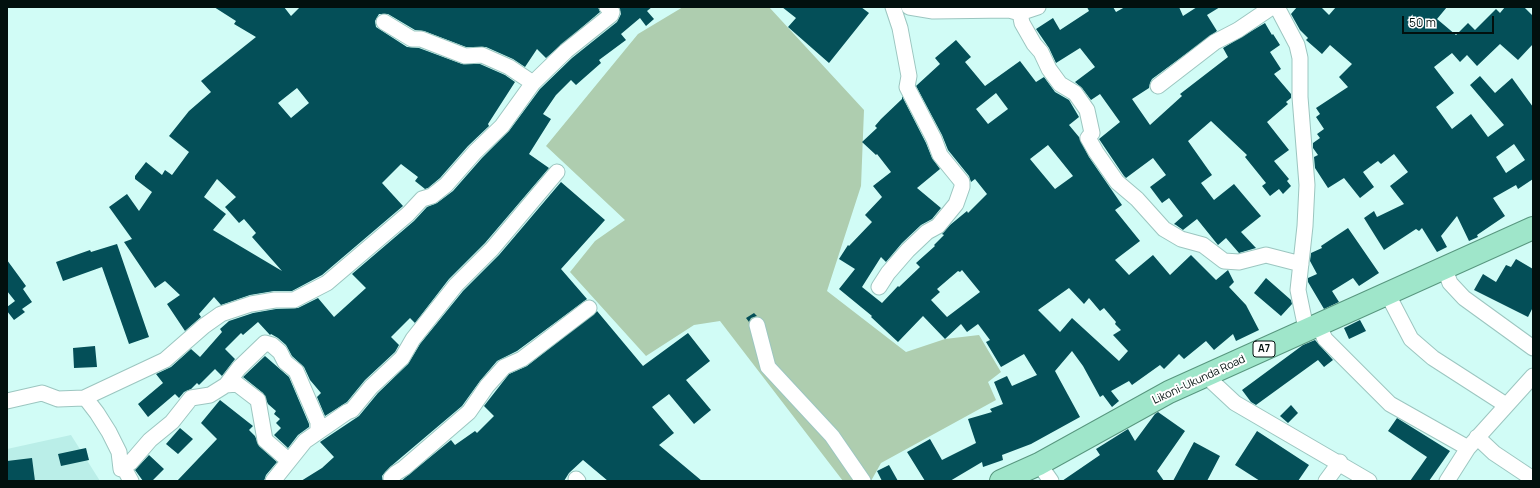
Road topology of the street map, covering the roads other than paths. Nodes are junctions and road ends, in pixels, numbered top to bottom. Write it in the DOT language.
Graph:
graph roads {
  1 [pos="893,7"];
  2 [pos="909,7"];
  3 [pos="1038,7"];
  4 [pos="1272,7"];
  5 [pos="1277,7"];
  6 [pos="612,9"];
  7 [pos="981,9"];
  8 [pos="1020,13"];
  9 [pos="384,22"];
  10 [pos="533,83"];
  11 [pos="1158,86"];
  12 [pos="557,172"];
  13 [pos="1533,228"];
  14 [pos="1301,264"];
  15 [pos="1444,267"];
  16 [pos="880,287"];
  17 [pos="1387,293"];
  18 [pos="589,308"];
  19 [pos="757,325"];
  20 [pos="1312,326"];
  21 [pos="1533,348"];
  22 [pos="1206,376"];
  23 [pos="1530,384"];
  24 [pos="226,385"];
  25 [pos="84,398"];
  26 [pos="7,401"];
  27 [pos="1506,405"];
  28 [pos="318,432"];
  29 [pos="1472,443"];
  30 [pos="289,461"];
  31 [pos="1340,462"];
  32 [pos="1038,464"];
  33 [pos="121,469"];
  34 [pos="1533,479"];
  35 [pos="131,481"];
  36 [pos="273,481"];
  37 [pos="392,481"];
  38 [pos="864,481"];
  39 [pos="1001,481"];
  40 [pos="1051,481"];
  41 [pos="1326,481"];
  42 [pos="1369,481"];
  43 [pos="1447,481"];
  1 -- 16 [label="street"];
  2 -- 7 [label="street"];
  3 -- 8 [label="street"];
  4 -- 11 [label="street"];
  5 -- 14 [label="street"];
  6 -- 10 [label="street"];
  7 -- 8 [label="street"];
  8 -- 14 [label="street"];
  9 -- 10 [label="street"];
  10 -- 25 [label="street"];
  12 -- 28 [label="street"];
  13 -- 15 [label="highway, Likoni-Ukunda Road / A7"];
  14 -- 20 [label="street"];
  15 -- 17 [label="highway, Likoni-Ukunda Road / A7"];
  15 -- 21 [label="street"];
  17 -- 20 [label="highway, Likoni-Ukunda Road / A7"];
  17 -- 27 [label="street"];
  18 -- 37 [label="street"];
  19 -- 38 [label="street"];
  20 -- 22 [label="highway, Likoni-Ukunda Road / A7"];
  20 -- 29 [label="street"];
  22 -- 31 [label="street"];
  22 -- 32 [label="highway, Likoni-Ukunda Road / A7"];
  23 -- 27 [label="street"];
  24 -- 28 [label="street"];
  24 -- 30 [label="street"];
  24 -- 33 [label="street"];
  25 -- 26 [label="street"];
  25 -- 33 [label="street"];
  27 -- 29 [label="street"];
  28 -- 30 [label="street"];
  29 -- 34 [label="street"];
  29 -- 43 [label="street"];
  30 -- 36 [label="street"];
  31 -- 41 [label="street"];
  31 -- 42 [label="street"];
  32 -- 39 [label="highway, Likoni-Ukunda Road / A7"];
  32 -- 40 [label="street"];
  33 -- 35 [label="street"];
}
